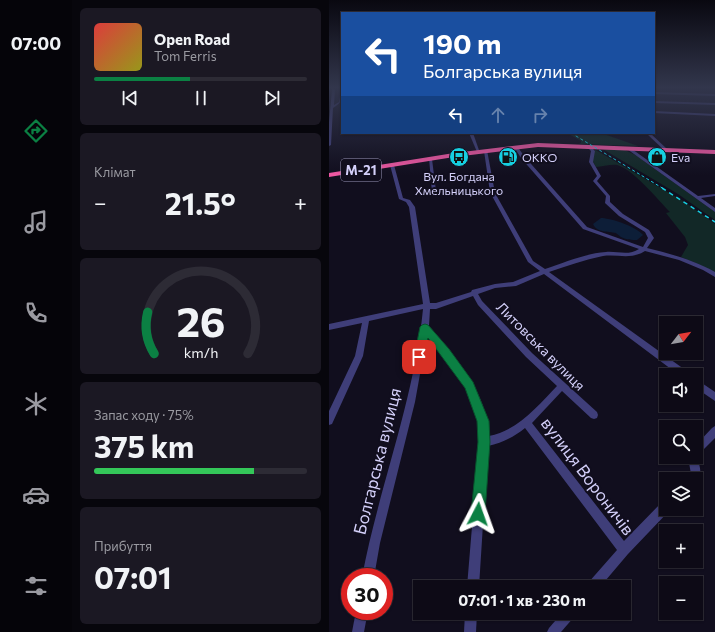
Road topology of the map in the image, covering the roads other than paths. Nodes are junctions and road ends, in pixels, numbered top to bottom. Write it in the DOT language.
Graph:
graph roads {
  1 [pos="330,118"];
  2 [pos="330,132"];
  3 [pos="471,134"];
  4 [pos="649,134"];
  5 [pos="329,145"];
  6 [pos="588,146"];
  7 [pos="516,147"];
  8 [pos="628,148"];
  9 [pos="666,150"];
  10 [pos="486,151"];
  11 [pos="479,152"];
  12 [pos="715,152"];
  13 [pos="430,159"];
  14 [pos="392,164"];
  15 [pos="329,175"];
  16 [pos="493,193"];
  17 [pos="715,195"];
  18 [pos="698,198"];
  19 [pos="715,210"];
  20 [pos="644,249"];
  21 [pos="544,272"];
  22 [pos="715,275"];
  23 [pos="474,292"];
  24 [pos="427,306"];
  25 [pos="366,319"];
  26 [pos="329,327"];
  27 [pos="425,327"];
  28 [pos="675,368"];
  29 [pos="562,386"];
  30 [pos="703,388"];
  31 [pos="715,397"];
  32 [pos="594,414"];
  33 [pos="329,421"];
  34 [pos="526,422"];
  35 [pos="715,431"];
  36 [pos="484,442"];
  37 [pos="703,444"];
  38 [pos="659,513"];
  39 [pos="624,550"];
  40 [pos="370,568"];
  41 [pos="474,580"];
  42 [pos="598,580"];
  43 [pos="360,620"];
  44 [pos="471,620"];
  45 [pos="564,620"];
  46 [pos="358,632"];
  47 [pos="470,632"];
  48 [pos="553,632"];
  1 -- 2 [label="street"];
  2 -- 5 [label="street"];
  3 -- 11 [label="street"];
  4 -- 9 [label="street"];
  6 -- 7 [label="highway, М-21"];
  6 -- 8 [label="highway, М-21"];
  6 -- 20 [label="street"];
  7 -- 10 [label="highway, М-21"];
  7 -- 20 [label="street"];
  8 -- 9 [label="highway, М-21"];
  8 -- 18 [label="street"];
  9 -- 12 [label="highway, М-21"];
  10 -- 11 [label="highway, М-21"];
  10 -- 16 [label="street"];
  11 -- 13 [label="highway, М-21"];
  13 -- 14 [label="highway, М-21"];
  13 -- 16 [label="street"];
  14 -- 15 [label="highway, М-21"];
  14 -- 24 [label="street, Болгарська вулиця"];
  16 -- 21 [label="street"];
  17 -- 18 [label="street"];
  18 -- 19 [label="street"];
  20 -- 21 [label="street"];
  20 -- 22 [label="street"];
  21 -- 23 [label="street"];
  21 -- 28 [label="street"];
  23 -- 24 [label="street"];
  23 -- 29 [label="street, Литовська вулиця"];
  24 -- 25 [label="street"];
  24 -- 27 [label="street, Болгарська вулиця"];
  25 -- 26 [label="street"];
  25 -- 33 [label="street"];
  27 -- 36 [label="street"];
  27 -- 40 [label="street, Болгарська вулиця"];
  29 -- 32 [label="street, Литовська вулиця"];
  29 -- 34 [label="street"];
  30 -- 31 [label="street"];
  34 -- 36 [label="street"];
  34 -- 39 [label="street, вулиця Вороничів"];
  35 -- 37 [label="street"];
  36 -- 41 [label="street"];
  38 -- 39 [label="street"];
  39 -- 42 [label="street"];
  43 -- 46 [label="street"];
  44 -- 47 [label="street"];
  45 -- 48 [label="street"];
}
